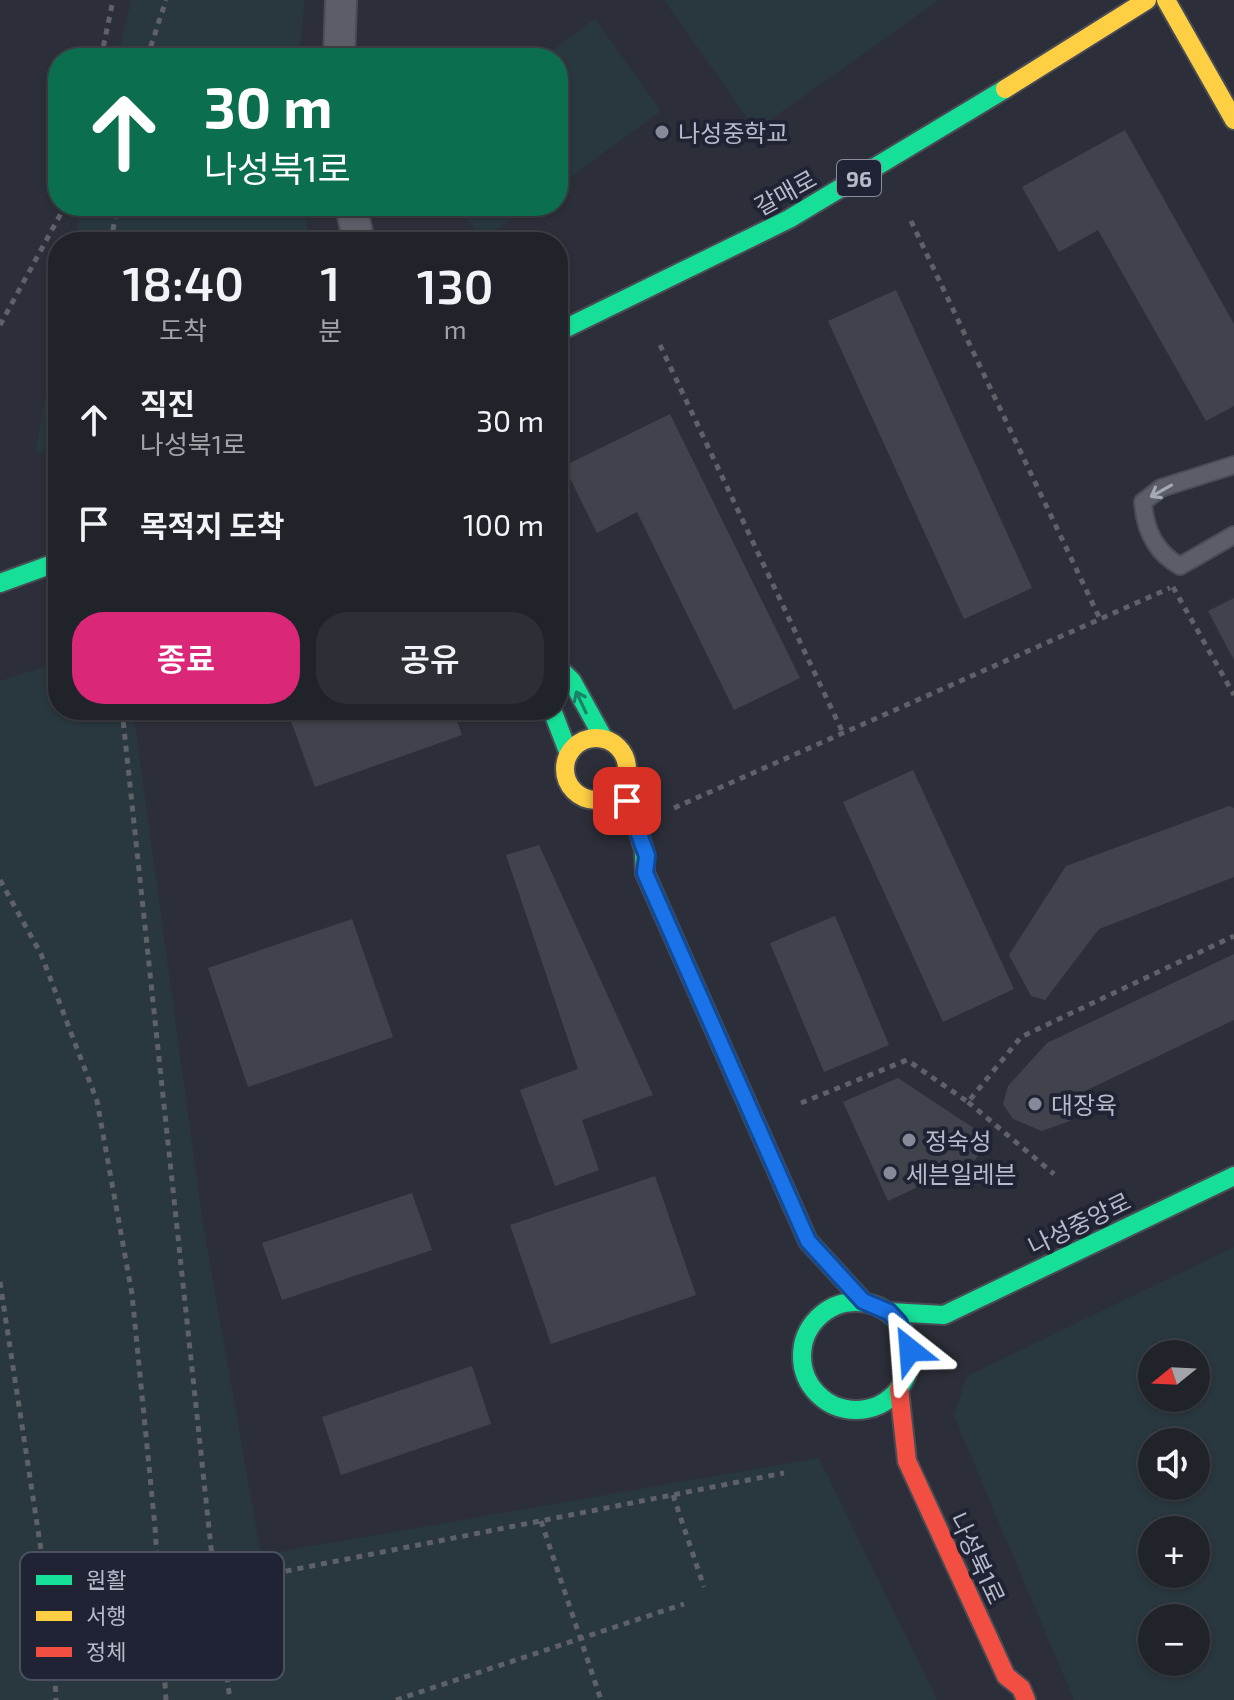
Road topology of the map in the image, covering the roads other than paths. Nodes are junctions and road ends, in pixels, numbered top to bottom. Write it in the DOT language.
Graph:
graph roads {
  1 [pos="341,0"];
  2 [pos="1147,0"];
  3 [pos="1166,0"];
  4 [pos="339,48"];
  5 [pos="1234,120"];
  6 [pos="568,327"];
  7 [pos="1234,465"];
  8 [pos="1234,535"];
  9 [pos="48,566"];
  10 [pos="0,583"];
  11 [pos="568,674"];
  12 [pos="556,720"];
  13 [pos="604,739"];
  14 [pos="569,754"];
  15 [pos="624,782"];
  16 [pos="590,799"];
  17 [pos="605,822"];
  18 [pos="622,863"];
  19 [pos="645,873"];
  20 [pos="1234,1176"];
  21 [pos="808,1241"];
  22 [pos="811,1273"];
  23 [pos="863,1301"];
  24 [pos="889,1312"];
  25 [pos="944,1315"];
  26 [pos="910,1365"];
  27 [pos="899,1389"];
  28 [pos="849,1409"];
  29 [pos="907,1461"];
  30 [pos="1006,1676"];
  31 [pos="1000,1700"];
  32 [pos="1026,1700"];
  1 -- 4 [label="street"];
  2 -- 6 [label="street, 갈매로 / 96"];
  3 -- 5 [label="street"];
  7 -- 8 [label="lane, one-way"];
  9 -- 10 [label="street"];
  13 -- 11 [label="street, one-way"];
  12 -- 14 [label="street"];
  13 -- 14 [label="street"];
  13 -- 15 [label="street"];
  14 -- 16 [label="street"];
  15 -- 16 [label="street"];
  15 -- 19 [label="street"];
  16 -- 17 [label="street"];
  18 -- 19 [label="street"];
  19 -- 21 [label="street"];
  20 -- 25 [label="street, 나성중앙로"];
  21 -- 22 [label="street"];
  21 -- 23 [label="street"];
  23 -- 24 [label="street"];
  23 -- 28 [label="street"];
  24 -- 25 [label="street"];
  24 -- 26 [label="street"];
  25 -- 26 [label="street"];
  26 -- 27 [label="street"];
  27 -- 28 [label="street"];
  27 -- 29 [label="street"];
  28 -- 29 [label="street"];
  29 -- 30 [label="street, 나성북1로"];
  30 -- 31 [label="street"];
  30 -- 32 [label="street, 나성북1로"];
}
